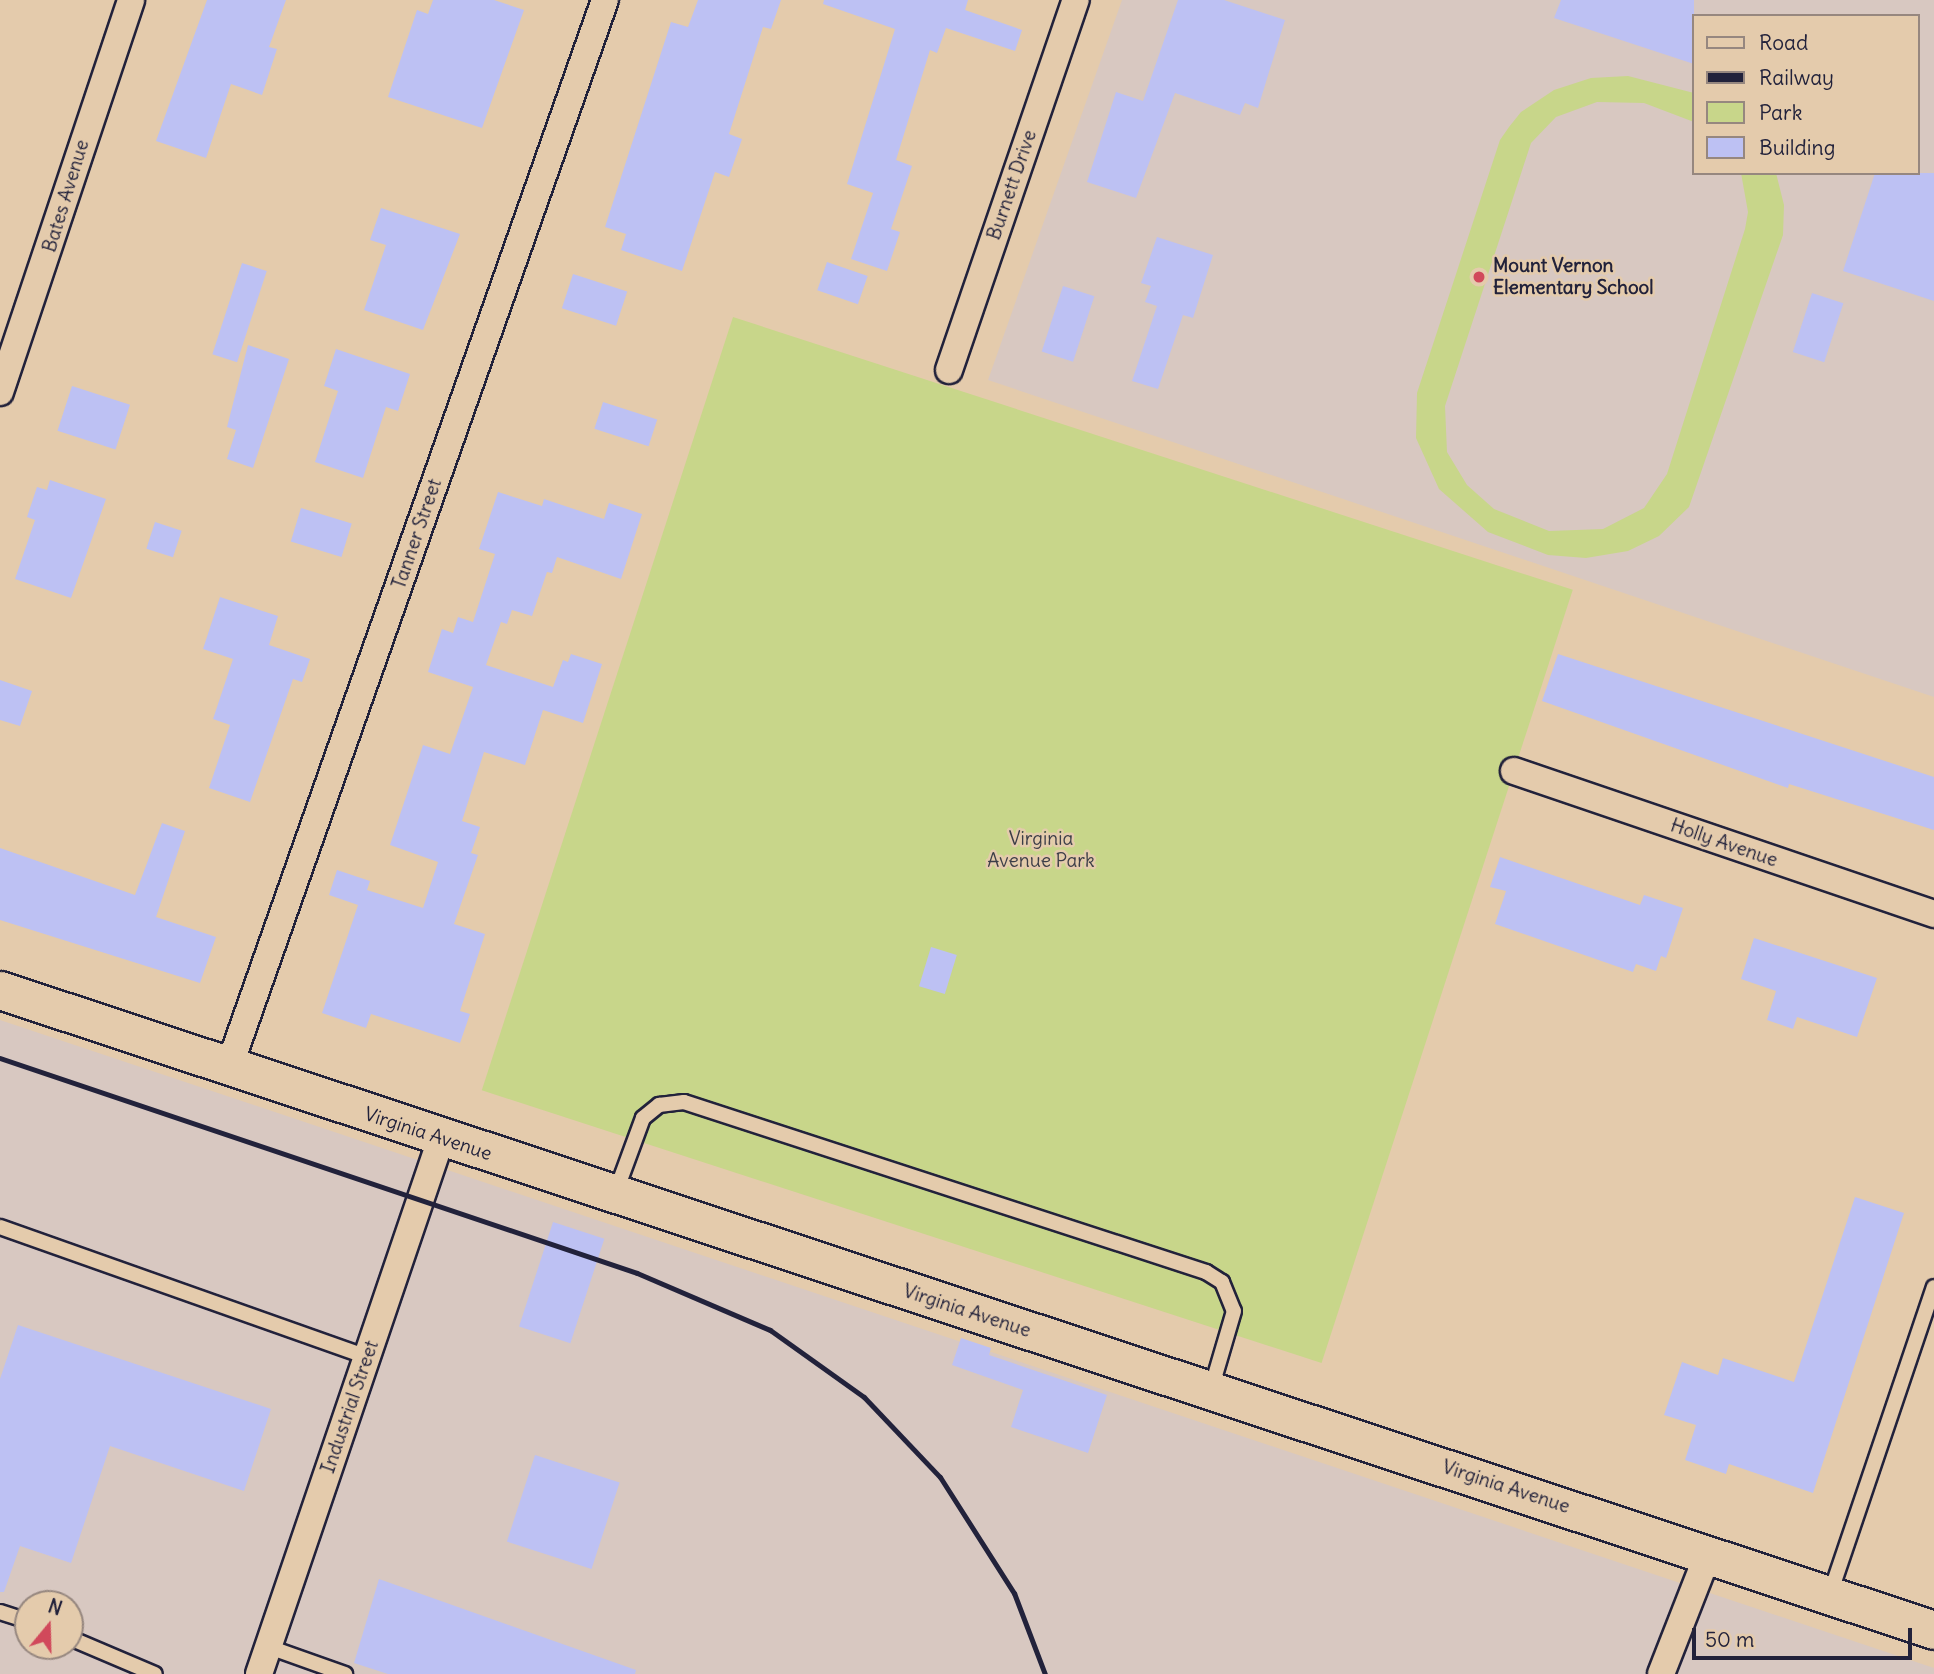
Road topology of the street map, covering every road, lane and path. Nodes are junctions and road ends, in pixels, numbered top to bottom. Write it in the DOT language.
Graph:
graph roads {
  1 [pos="131,0"];
  2 [pos="605,0"];
  3 [pos="1076,0"];
  4 [pos="949,370"];
  5 [pos="0,392"];
  6 [pos="1514,771"];
  7 [pos="1934,914"];
  8 [pos="0,990"];
  9 [pos="229,1068"];
  10 [pos="441,1139"];
  11 [pos="615,1196"];
  12 [pos="0,1227"];
  13 [pos="1934,1287"];
  14 [pos="367,1357"];
  15 [pos="1210,1390"];
  16 [pos="1708,1553"];
  17 [pos="1830,1595"];
  18 [pos="1934,1630"];
  19 [pos="84,1644"];
  20 [pos="269,1647"];
  21 [pos="155,1674"];
  22 [pos="259,1674"];
  23 [pos="345,1674"];
  24 [pos="1661,1674"];
  1 -- 5 [label="street, Bates Avenue"];
  2 -- 9 [label="street, Tanner Street"];
  3 -- 4 [label="street, Burnett Drive"];
  6 -- 7 [label="street, Holly Avenue"];
  8 -- 9 [label="street, Virginia Avenue"];
  9 -- 10 [label="street, Virginia Avenue"];
  10 -- 11 [label="street, Virginia Avenue"];
  10 -- 14 [label="street, Industrial Street"];
  11 -- 15 [label="street, Virginia Avenue"];
  11 -- 15 [label="lane"];
  12 -- 14 [label="lane"];
  13 -- 17 [label="lane"];
  14 -- 20 [label="street, Industrial Street"];
  15 -- 16 [label="street, Virginia Avenue"];
  16 -- 17 [label="street, Virginia Avenue"];
  16 -- 24 [label="street"];
  17 -- 18 [label="street, Virginia Avenue"];
  19 -- 21 [label="lane"];
  20 -- 22 [label="street, Industrial Street"];
  20 -- 23 [label="lane"];
}
